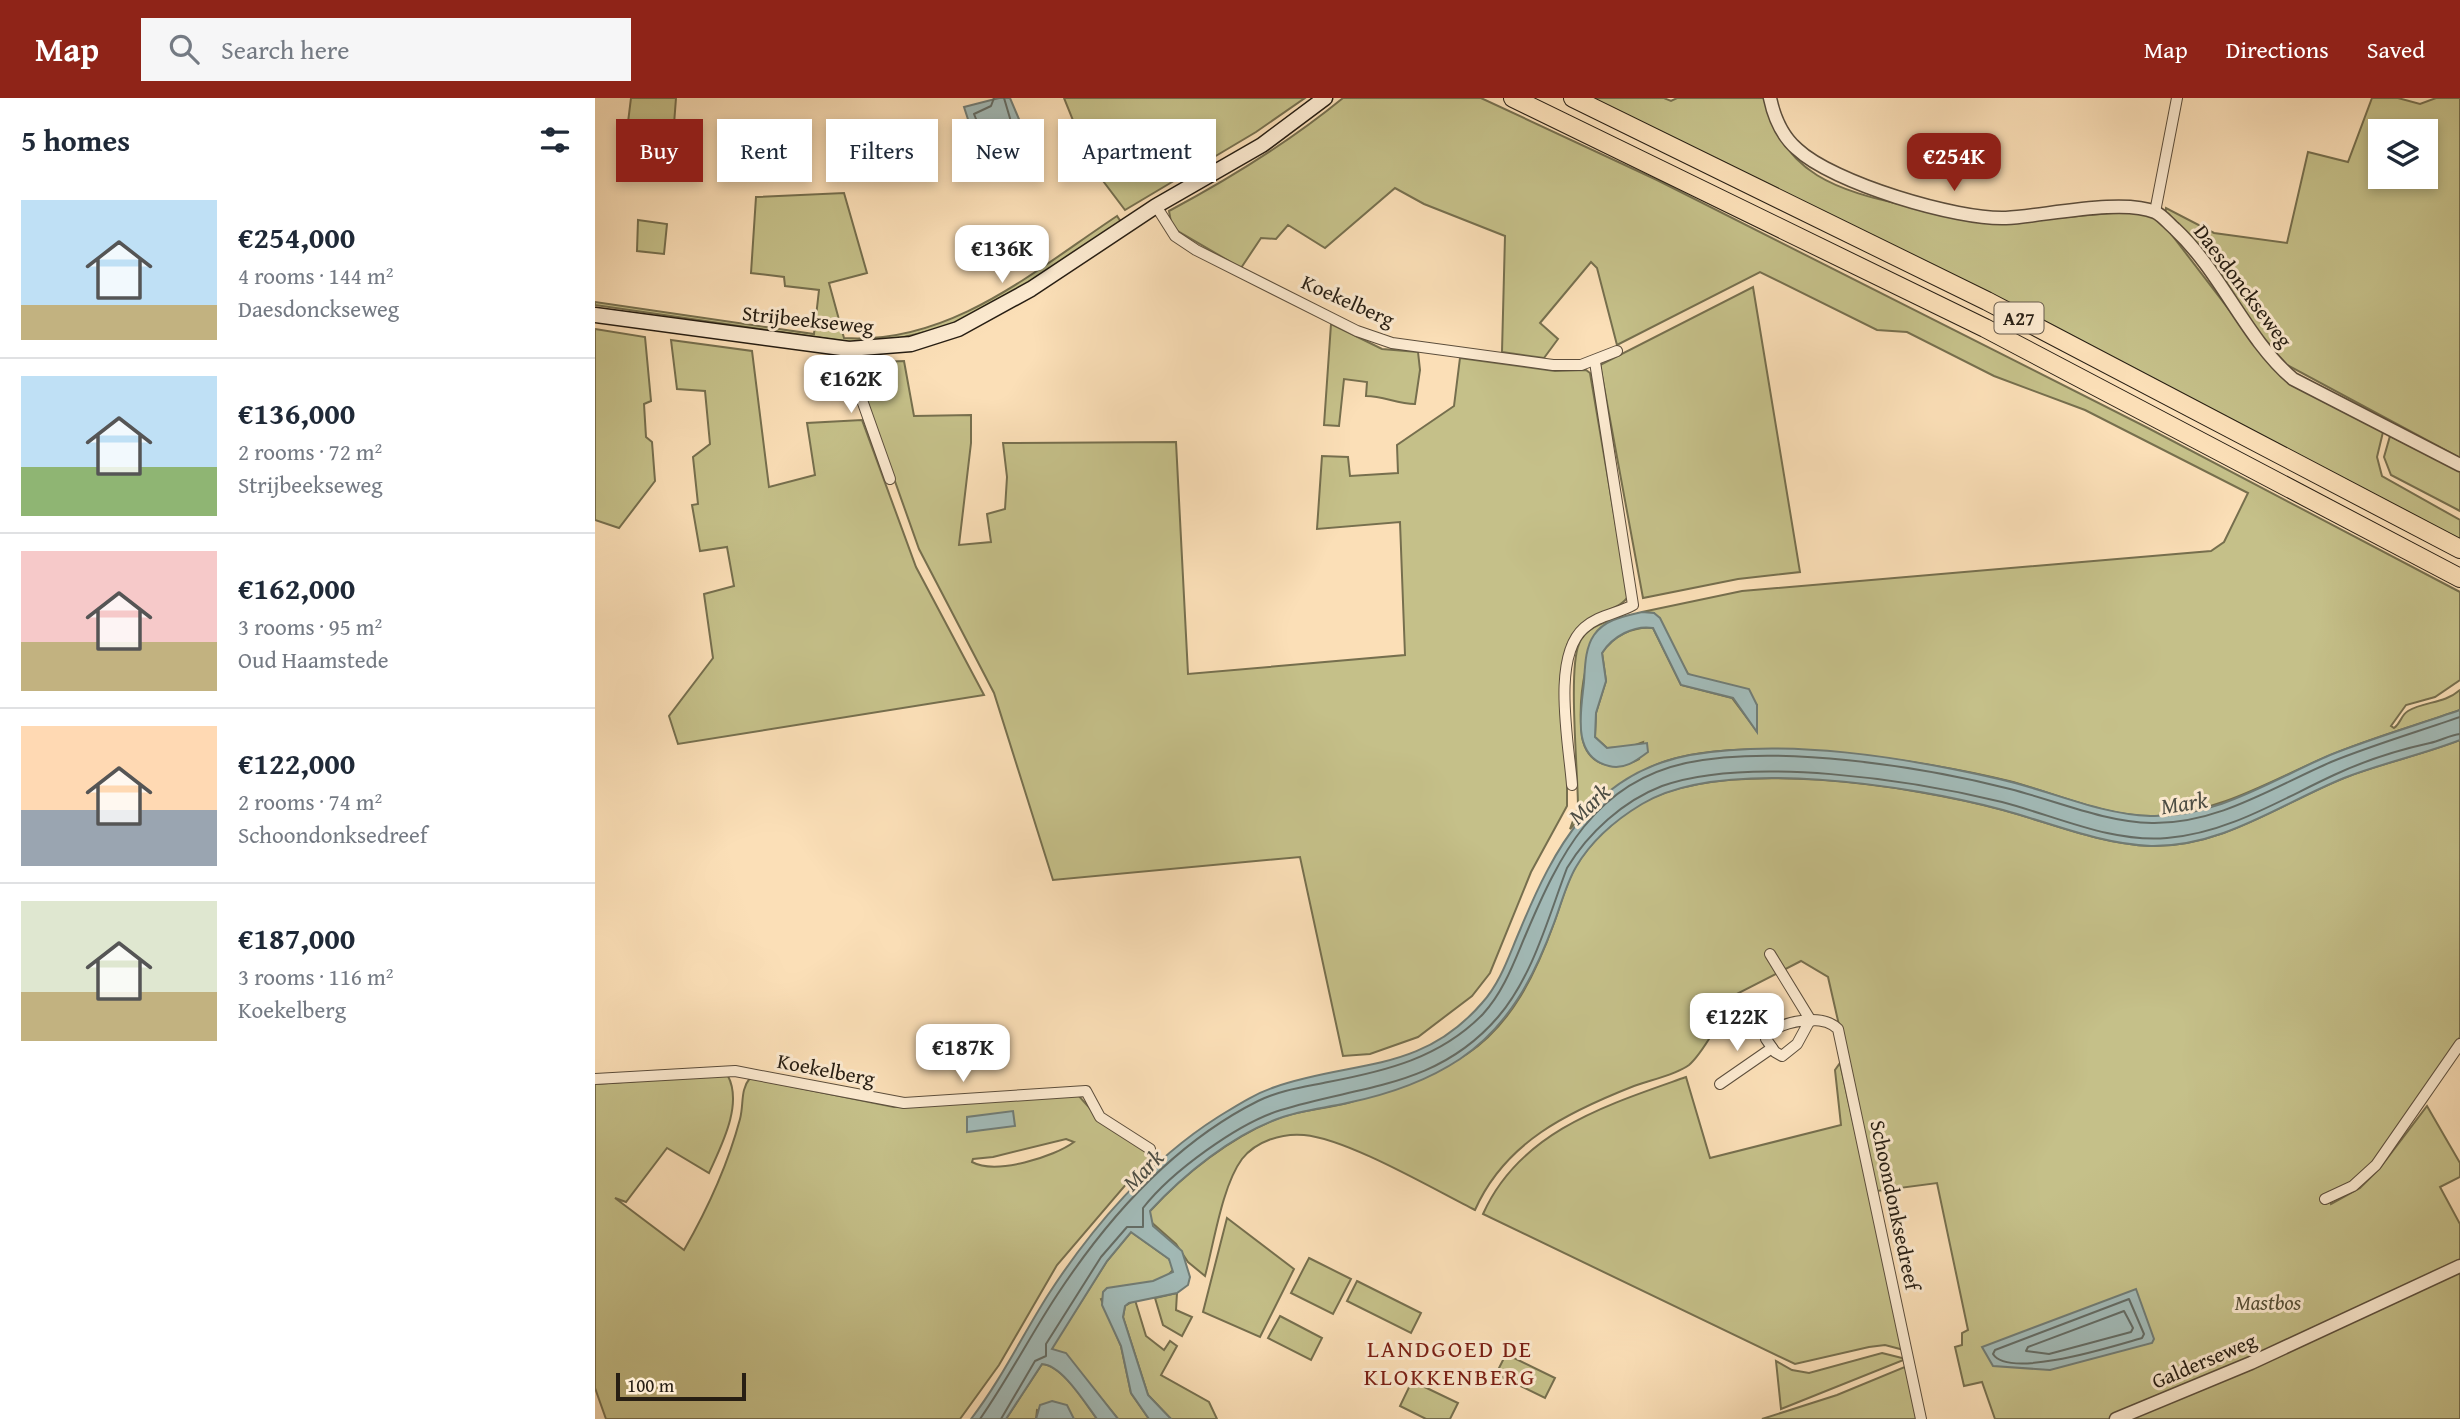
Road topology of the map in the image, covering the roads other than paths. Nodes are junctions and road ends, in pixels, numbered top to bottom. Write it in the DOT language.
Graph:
graph roads {
  1 [pos="1325,98"];
  2 [pos="1513,98"];
  3 [pos="1573,98"];
  4 [pos="1770,98"];
  5 [pos="2177,98"];
  6 [pos="1156,206"];
  7 [pos="2155,212"];
  8 [pos="595,315"];
  9 [pos="849,349"];
  10 [pos="1617,351"];
  11 [pos="1595,362"];
  12 [pos="2460,465"];
  13 [pos="890,479"];
  14 [pos="2460,549"];
  15 [pos="2460,578"];
  16 [pos="1571,785"];
  17 [pos="1770,954"];
  18 [pos="1810,1021"];
  19 [pos="2460,1044"];
  20 [pos="1772,1048"];
  21 [pos="595,1079"];
  22 [pos="1720,1084"];
  23 [pos="1150,1149"];
  24 [pos="2325,1199"];
  25 [pos="2460,1266"];
  26 [pos="1921,1419"];
  27 [pos="2116,1419"];
  1 -- 6 [label="main road, Strijbeekseweg"];
  2 -- 15 [label="highway, A27"];
  3 -- 14 [label="highway, A27"];
  4 -- 7 [label="street"];
  5 -- 7 [label="street"];
  6 -- 9 [label="main road, Strijbeekseweg"];
  6 -- 11 [label="street, Koekelberg"];
  7 -- 12 [label="street, Daesdonckseweg"];
  8 -- 9 [label="main road, Strijbeekseweg"];
  9 -- 13 [label="street"];
  10 -- 11 [label="street, Koekelberg"];
  11 -- 16 [label="street"];
  17 -- 18 [label="street"];
  18 -- 20 [label="street"];
  18 -- 20 [label="street"];
  18 -- 26 [label="street, Schoondonksedreef"];
  19 -- 24 [label="street"];
  20 -- 22 [label="street"];
  21 -- 23 [label="street, Koekelberg"];
  25 -- 27 [label="street, Galderseweg"];
}
